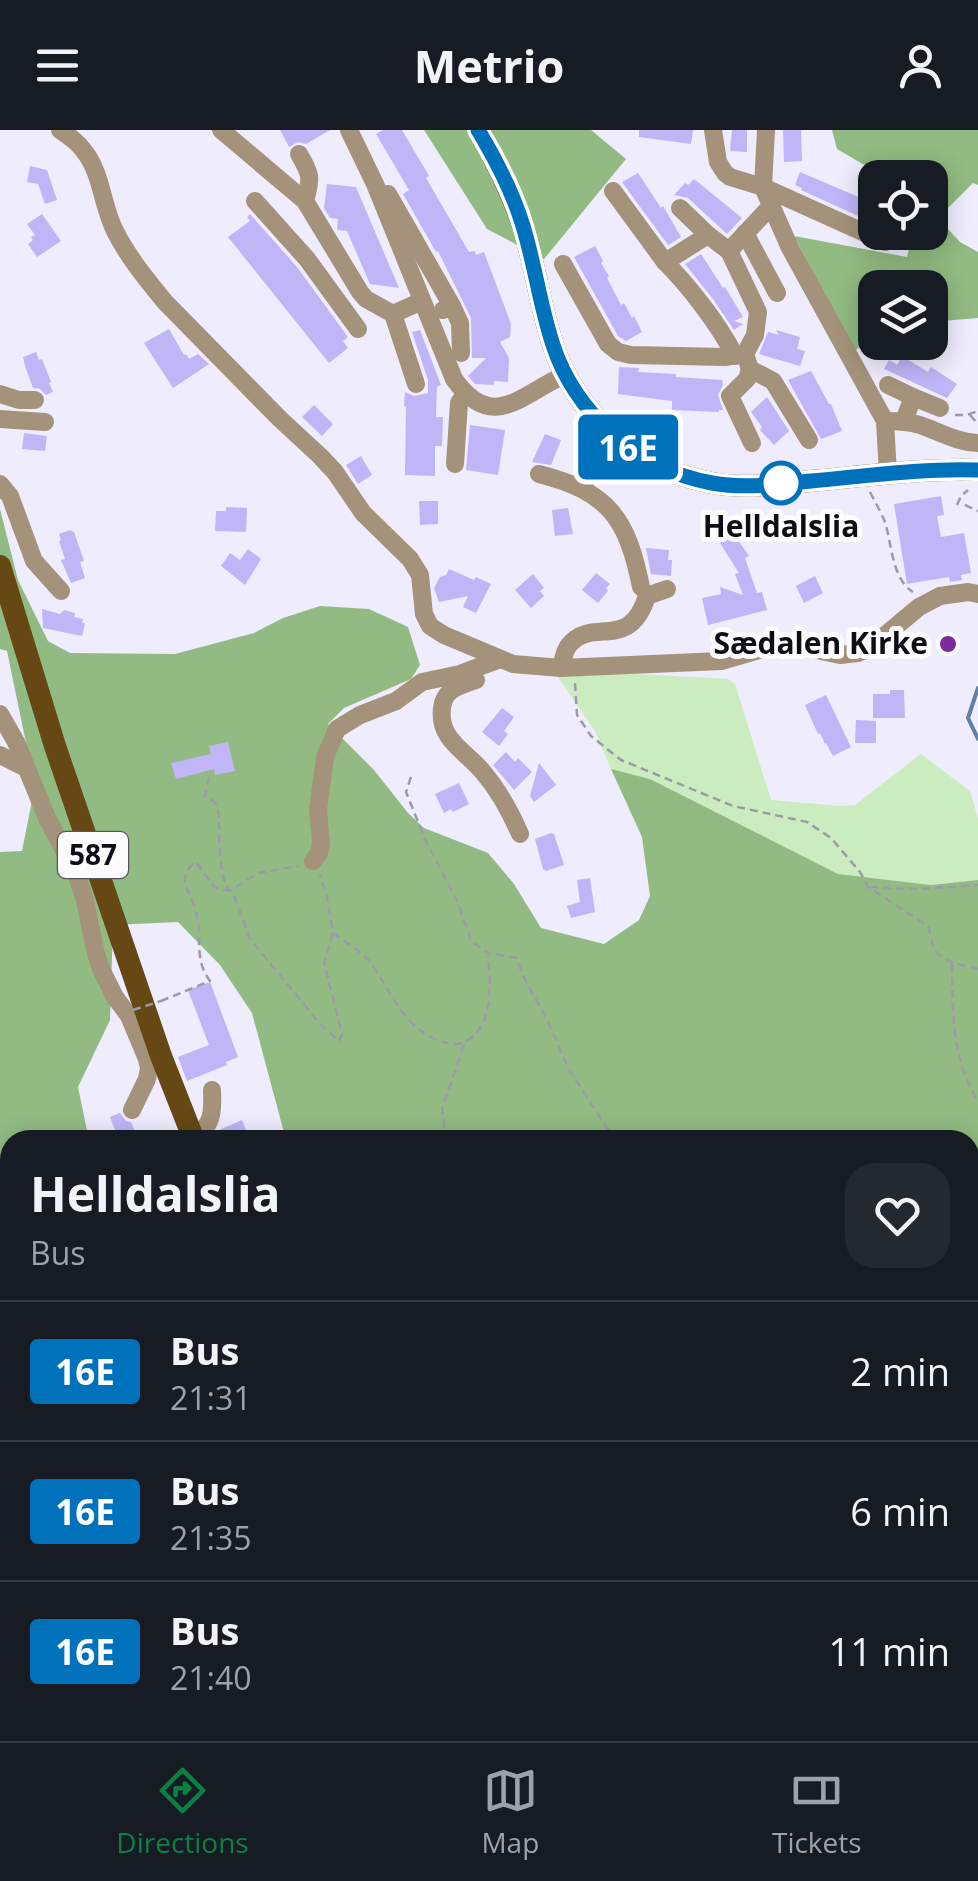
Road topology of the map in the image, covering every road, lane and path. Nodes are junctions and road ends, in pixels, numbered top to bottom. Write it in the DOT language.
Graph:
graph roads {
  1 [pos="60,130"];
  2 [pos="350,130"];
  3 [pos="478,130"];
  4 [pos="713,130"];
  5 [pos="766,130"];
  6 [pos="230,132"];
  7 [pos="299,154"];
  8 [pos="762,187"];
  9 [pos="613,191"];
  10 [pos="388,194"];
  11 [pos="255,200"];
  12 [pos="305,201"];
  13 [pos="771,206"];
  14 [pos="680,208"];
  15 [pos="858,231"];
  16 [pos="745,233"];
  17 [pos="708,236"];
  18 [pos="331,243"];
  19 [pos="729,251"];
  20 [pos="307,259"];
  21 [pos="665,262"];
  22 [pos="563,264"];
  23 [pos="778,294"];
  24 [pos="452,306"];
  25 [pos="425,308"];
  26 [pos="392,314"];
  27 [pos="358,329"];
  28 [pos="461,353"];
  29 [pos="743,360"];
  30 [pos="565,375"];
  31 [pos="416,384"];
  32 [pos="888,385"];
  33 [pos="0,394"];
  34 [pos="464,394"];
  35 [pos="913,397"];
  36 [pos="35,400"];
  37 [pos="940,408"];
  38 [pos="969,414"];
  39 [pos="0,419"];
  40 [pos="894,421"];
  41 [pos="45,422"];
  42 [pos="978,424"];
  43 [pos="809,440"];
  44 [pos="752,443"];
  45 [pos="978,443"];
  46 [pos="455,464"];
  47 [pos="584,467"];
  48 [pos="539,474"];
  49 [pos="888,474"];
  50 [pos="973,480"];
  51 [pos="0,484"];
  52 [pos="867,486"];
  53 [pos="585,489"];
  54 [pos="957,505"];
  55 [pos="965,505"];
  56 [pos="978,510"];
  57 [pos="0,566"];
  58 [pos="641,587"];
  59 [pos="667,589"];
  60 [pos="61,592"];
  61 [pos="978,594"];
  62 [pos="919,596"];
  63 [pos="507,662"];
  64 [pos="568,668"];
  65 [pos="0,714"];
  66 [pos="0,755"];
  67 [pos="26,768"];
  68 [pos="209,777"];
  69 [pos="411,777"];
  70 [pos="520,834"];
  71 [pos="308,862"];
  72 [pos="978,885"];
  73 [pos="868,887"];
  74 [pos="230,891"];
  75 [pos="333,933"];
  76 [pos="488,954"];
  77 [pos="129,962"];
  78 [pos="952,962"];
  79 [pos="978,968"];
  80 [pos="102,971"];
  81 [pos="133,1010"];
  82 [pos="466,1042"];
  83 [pos="212,1090"];
  84 [pos="978,1101"];
  85 [pos="132,1110"];
  86 [pos="190,1130"];
  87 [pos="206,1130"];
  88 [pos="445,1130"];
  89 [pos="608,1130"];
  1 -- 63 [label="street"];
  2 -- 25 [label="street"];
  3 -- 30 [label="main road"];
  4 -- 8 [label="street"];
  5 -- 8 [label="street"];
  6 -- 12 [label="street"];
  7 -- 12 [label="street"];
  8 -- 13 [label="street"];
  8 -- 15 [label="street"];
  9 -- 21 [label="street"];
  10 -- 24 [label="street"];
  11 -- 20 [label="street"];
  12 -- 18 [label="street"];
  13 -- 16 [label="street"];
  13 -- 40 [label="street"];
  14 -- 17 [label="street"];
  16 -- 19 [label="street"];
  16 -- 23 [label="street"];
  17 -- 19 [label="street"];
  17 -- 21 [label="street"];
  18 -- 20 [label="street"];
  18 -- 26 [label="street"];
  19 -- 29 [label="street"];
  20 -- 27 [label="street"];
  21 -- 29 [label="street"];
  22 -- 29 [label="street"];
  24 -- 25 [label="street"];
  24 -- 28 [label="street"];
  25 -- 26 [label="street"];
  25 -- 34 [label="street"];
  26 -- 31 [label="street"];
  29 -- 43 [label="street"];
  29 -- 44 [label="street"];
  30 -- 34 [label="street"];
  30 -- 49 [label="main road"];
  32 -- 35 [label="street"];
  33 -- 36 [label="street"];
  34 -- 46 [label="street"];
  35 -- 37 [label="street"];
  35 -- 40 [label="street"];
  38 -- 42 [label="path"];
  39 -- 41 [label="street"];
  40 -- 45 [label="street"];
  40 -- 49 [label="street"];
  47 -- 53 [label="street"];
  48 -- 53 [label="street"];
  49 -- 50 [label="main road"];
  50 -- 54 [label="path"];
  51 -- 60 [label="street"];
  52 -- 62 [label="path"];
  53 -- 58 [label="street"];
  55 -- 56 [label="path"];
  57 -- 77 [label="main road, 587"];
  59 -- 64 [label="street"];
  61 -- 64 [label="street"];
  63 -- 64 [label="street"];
  63 -- 70 [label="street"];
  63 -- 71 [label="street"];
  64 -- 73 [label="path"];
  65 -- 67 [label="street"];
  66 -- 67 [label="street"];
  67 -- 80 [label="street"];
  68 -- 74 [label="path"];
  69 -- 76 [label="path"];
  71 -- 74 [label="path"];
  71 -- 75 [label="path"];
  72 -- 73 [label="path"];
  73 -- 78 [label="path"];
  74 -- 75 [label="path"];
  74 -- 81 [label="path, bridge"];
  75 -- 82 [label="path"];
  76 -- 82 [label="path"];
  76 -- 89 [label="path"];
  77 -- 80 [label="street"];
  77 -- 86 [label="main road, 587"];
  78 -- 79 [label="path"];
  78 -- 84 [label="path"];
  80 -- 85 [label="street"];
  82 -- 88 [label="path"];
  83 -- 87 [label="street"];
}
